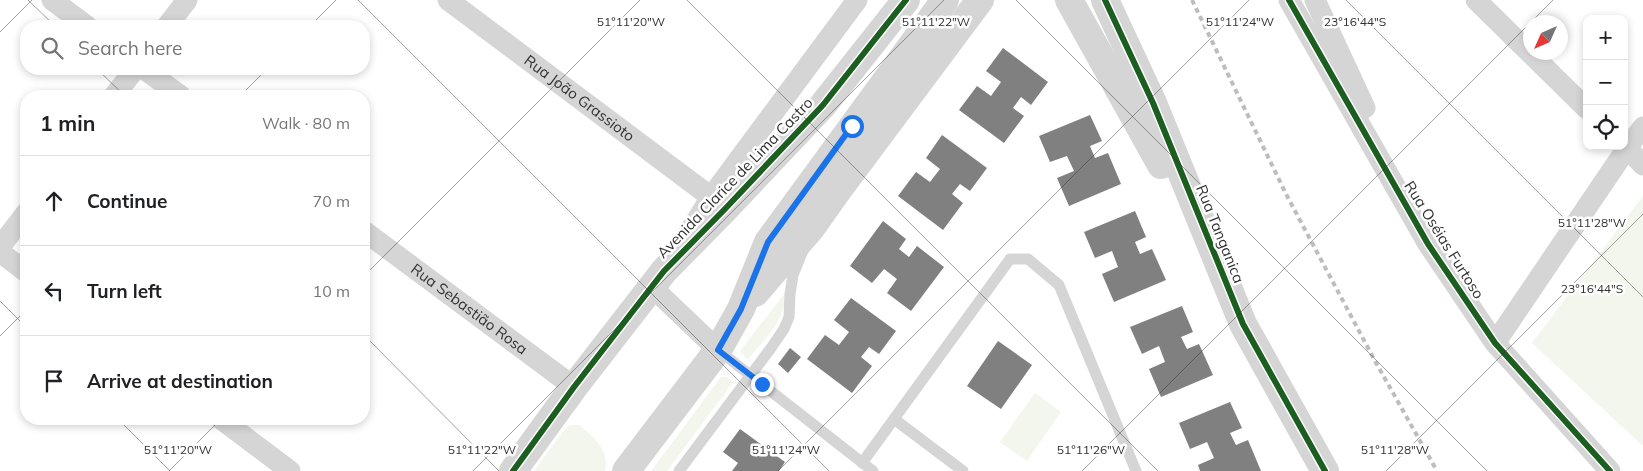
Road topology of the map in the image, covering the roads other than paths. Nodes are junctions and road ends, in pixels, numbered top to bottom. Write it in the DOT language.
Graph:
graph roads {
  1 [pos="52,0"];
  2 [pos="187,0"];
  3 [pos="448,0"];
  4 [pos="906,0"];
  5 [pos="945,0"];
  6 [pos="980,0"];
  7 [pos="1070,0"];
  8 [pos="1105,0"];
  9 [pos="1289,0"];
  10 [pos="1315,0"];
  11 [pos="1476,0"];
  12 [pos="850,3"];
  13 [pos="79,20"];
  14 [pos="172,20"];
  15 [pos="130,75"];
  16 [pos="152,75"];
  17 [pos="119,90"];
  18 [pos="173,90"];
  19 [pos="1584,105"];
  20 [pos="1643,127"];
  21 [pos="1628,144"];
  22 [pos="1628,148"];
  23 [pos="1623,150"];
  24 [pos="1643,165"];
  25 [pos="711,197"];
  26 [pos="20,221"];
  27 [pos="812,227"];
  28 [pos="370,236"];
  29 [pos="1428,244"];
  30 [pos="0,247"];
  31 [pos="0,252"];
  32 [pos="20,267"];
  33 [pos="658,279"];
  34 [pos="741,309"];
  35 [pos="1243,324"];
  36 [pos="1496,343"];
  37 [pos="718,350"];
  38 [pos="750,375"];
  39 [pos="574,387"];
  40 [pos="894,419"];
  41 [pos="229,425"];
  42 [pos="862,463"];
  43 [pos="290,471"];
  44 [pos="513,471"];
  45 [pos="626,471"];
  46 [pos="679,471"];
  47 [pos="873,471"];
  48 [pos="963,471"];
  49 [pos="1136,471"];
  50 [pos="1325,471"];
  51 [pos="1610,471"];
  1 -- 13 [label="street"];
  2 -- 14 [label="street"];
  3 -- 25 [label="street, Rua João Grassioto"];
  4 -- 33 [label="street, Avenida Clarice de Lima Castro"];
  5 -- 34 [label="street"];
  6 -- 27 [label="street"];
  7 -- 35 [label="street"];
  8 -- 35 [label="street, Rua Tanganica"];
  9 -- 29 [label="street, Rua Oséias Furtoso"];
  10 -- 29 [label="street"];
  11 -- 19 [label="street"];
  12 -- 25 [label="street"];
  15 -- 17 [label="street"];
  16 -- 18 [label="street"];
  20 -- 21 [label="street"];
  22 -- 24 [label="street"];
  23 -- 36 [label="street"];
  25 -- 33 [label="street"];
  26 -- 30 [label="street"];
  27 -- 34 [label="street"];
  27 -- 38 [label="lane"];
  28 -- 39 [label="street, Rua Sebastião Rosa"];
  29 -- 36 [label="street, Rua Oséias Furtoso"];
  31 -- 32 [label="street"];
  33 -- 37 [label="street"];
  33 -- 39 [label="street, Avenida Clarice de Lima Castro"];
  34 -- 37 [label="street"];
  35 -- 50 [label="street, Rua Tanganica"];
  36 -- 51 [label="street, Rua Oséias Furtoso"];
  37 -- 38 [label="lane"];
  37 -- 45 [label="street"];
  38 -- 42 [label="lane"];
  38 -- 46 [label="lane"];
  39 -- 44 [label="street, Avenida Clarice de Lima Castro"];
  40 -- 42 [label="lane"];
  40 -- 48 [label="lane"];
  40 -- 49 [label="lane"];
  41 -- 43 [label="street"];
  42 -- 47 [label="lane"];
}
